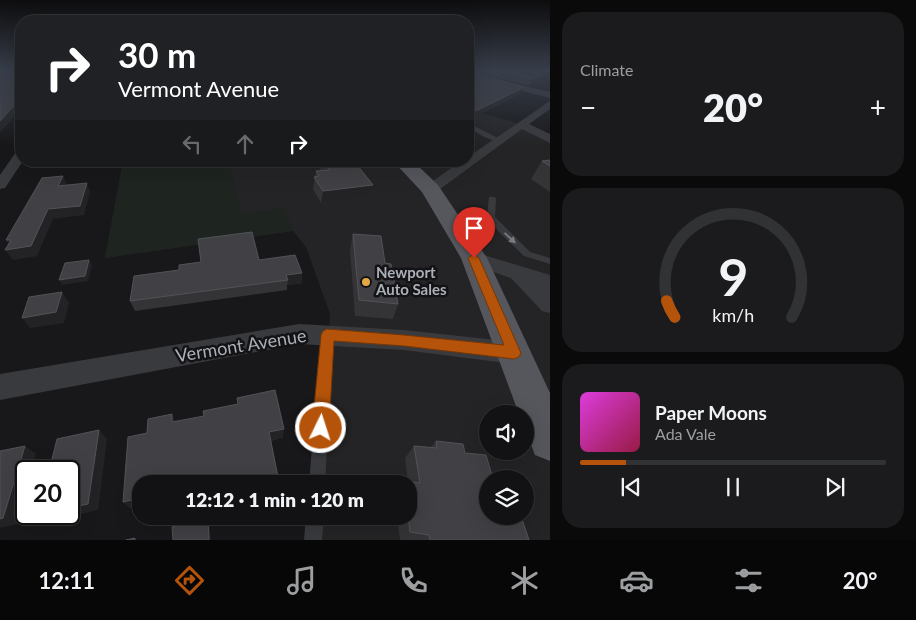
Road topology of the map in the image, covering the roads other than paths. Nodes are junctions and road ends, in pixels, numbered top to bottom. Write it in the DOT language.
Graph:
graph roads {
  1 [pos="550,104"];
  2 [pos="521,124"];
  3 [pos="474,128"];
  4 [pos="550,139"];
  5 [pos="498,140"];
  6 [pos="474,158"];
  7 [pos="15,164"];
  8 [pos="408,167"];
  9 [pos="461,167"];
  10 [pos="0,185"];
  11 [pos="431,189"];
  12 [pos="492,199"];
  13 [pos="474,258"];
  14 [pos="550,261"];
  15 [pos="517,272"];
  16 [pos="550,283"];
  17 [pos="550,305"];
  18 [pos="327,335"];
  19 [pos="514,353"];
  20 [pos="0,387"];
  21 [pos="550,440"];
  22 [pos="318,475"];
  23 [pos="314,525"];
  24 [pos="313,540"];
  1 -- 2 [label="street"];
  2 -- 4 [label="street"];
  2 -- 5 [label="street"];
  3 -- 5 [label="lane"];
  5 -- 6 [label="street"];
  7 -- 10 [label="street"];
  8 -- 11 [label="main road"];
  9 -- 11 [label="street"];
  11 -- 13 [label="main road"];
  12 -- 14 [label="lane, one-way"];
  13 -- 15 [label="street"];
  13 -- 19 [label="main road"];
  15 -- 16 [label="street"];
  15 -- 17 [label="street"];
  18 -- 19 [label="street, Vermont Avenue"];
  18 -- 20 [label="street, Vermont Avenue"];
  18 -- 22 [label="lane"];
  19 -- 21 [label="main road"];
  23 -- 24 [label="lane"];
}
